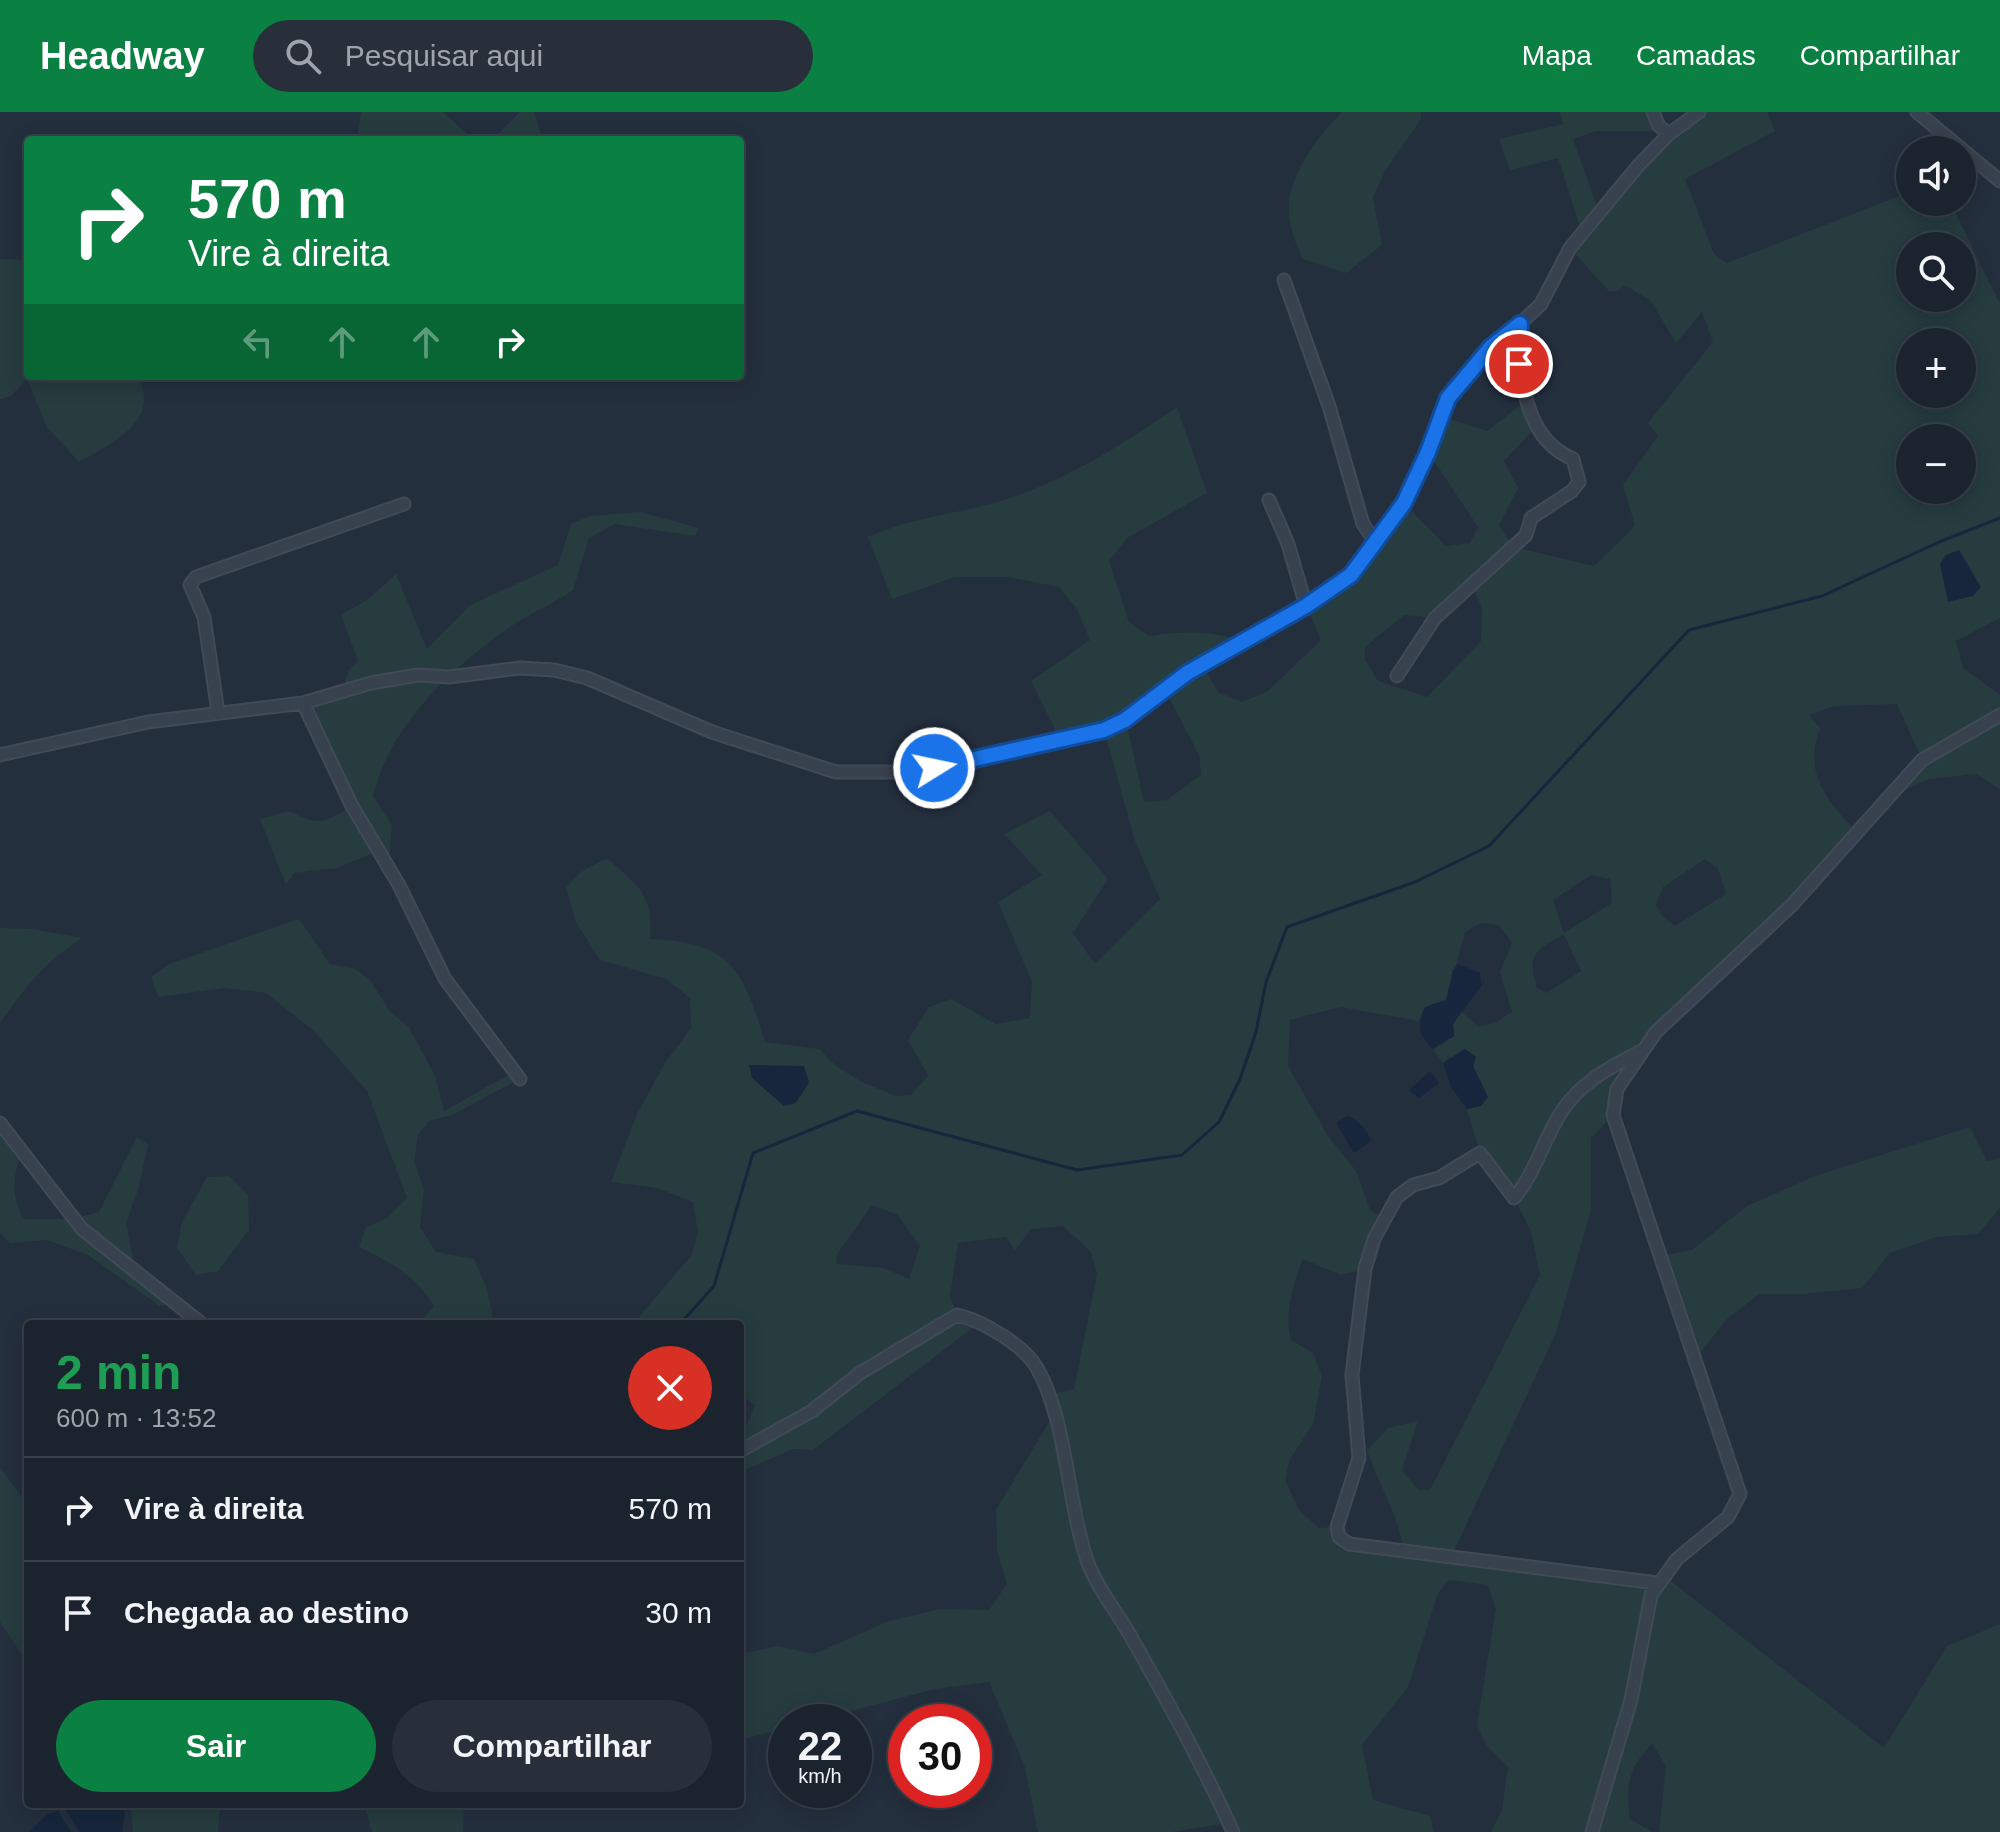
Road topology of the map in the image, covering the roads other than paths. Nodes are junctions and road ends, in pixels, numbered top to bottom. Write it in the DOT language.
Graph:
graph roads {
  1 [pos="1653,112"];
  2 [pos="1699,112"];
  3 [pos="1917,112"];
  4 [pos="1669,134"];
  5 [pos="2000,181"];
  6 [pos="1284,280"];
  7 [pos="1520,324"];
  8 [pos="1269,500"];
  9 [pos="404,504"];
  10 [pos="1377,544"];
  11 [pos="1306,606"];
  12 [pos="1397,676"];
  13 [pos="303,703"];
  14 [pos="218,712"];
  15 [pos="2000,715"];
  16 [pos="0,755"];
  17 [pos="1644,1050"];
  18 [pos="520,1079"];
  19 [pos="0,1123"];
  20 [pos="197,1320"];
  21 [pos="744,1449"];
  22 [pos="1657,1583"];
  23 [pos="1233,1832"];
  24 [pos="1592,1832"];
  1 -- 4 [label="street"];
  2 -- 4 [label="street"];
  3 -- 5 [label="street"];
  4 -- 7 [label="street"];
  6 -- 10 [label="street"];
  7 -- 10 [label="street"];
  7 -- 12 [label="street"];
  8 -- 11 [label="street"];
  9 -- 14 [label="street"];
  10 -- 11 [label="street"];
  11 -- 13 [label="street"];
  13 -- 14 [label="street"];
  13 -- 18 [label="street"];
  14 -- 16 [label="street"];
  15 -- 17 [label="street"];
  17 -- 22 [label="street"];
  17 -- 22 [label="street"];
  19 -- 20 [label="street"];
  21 -- 23 [label="street"];
  22 -- 24 [label="street"];
}
